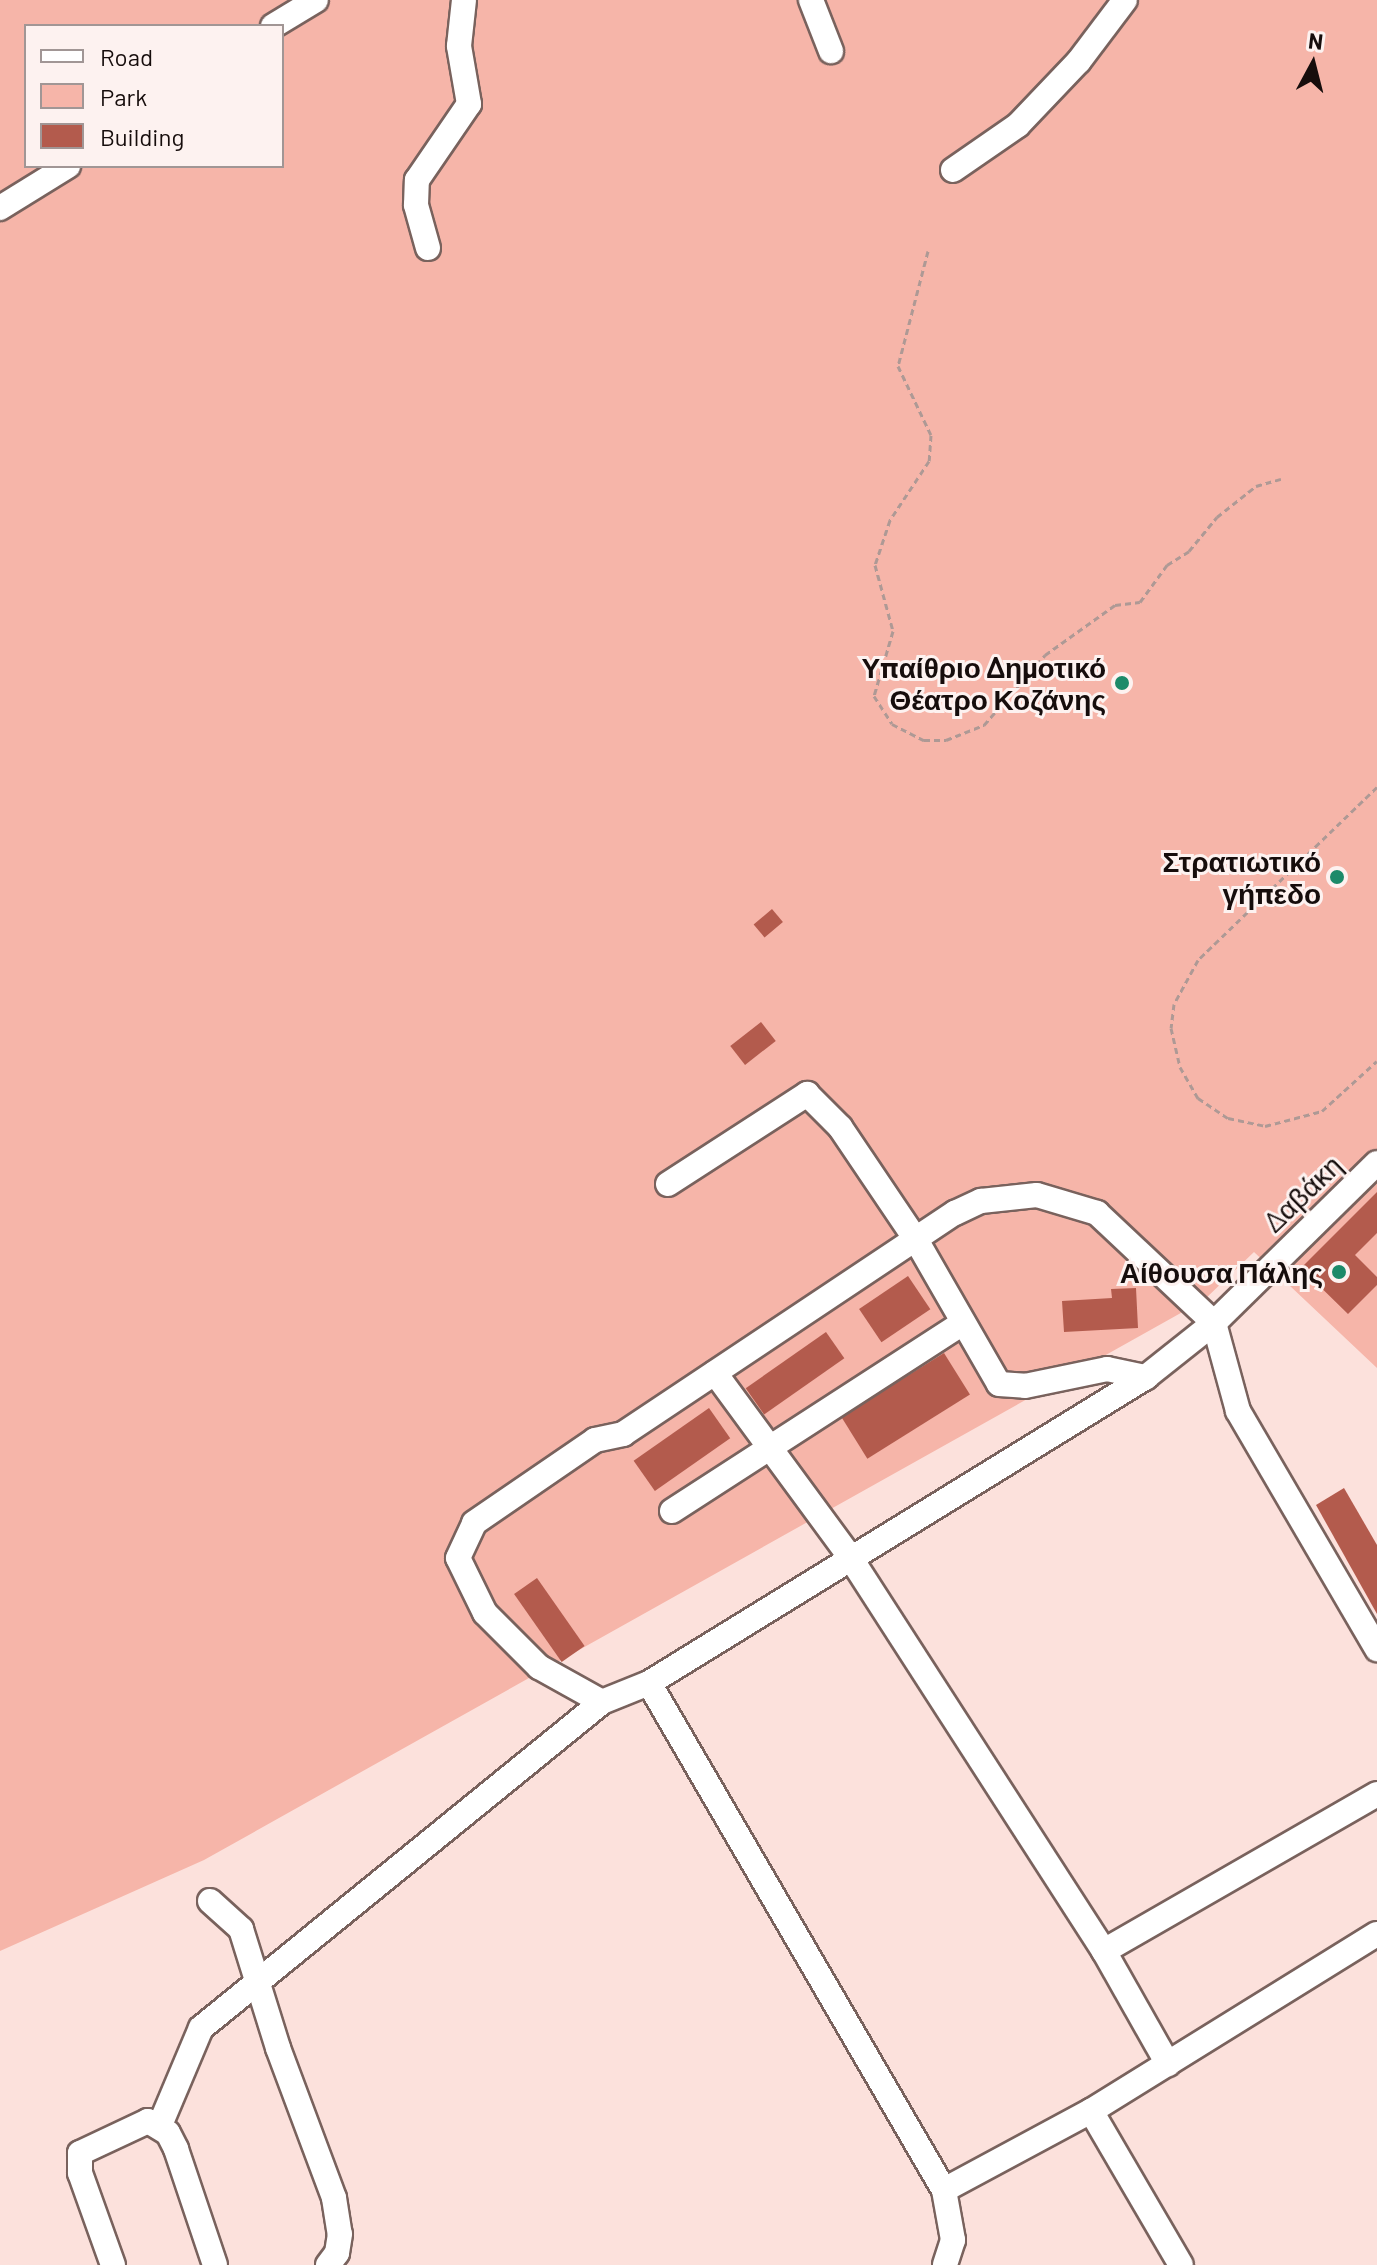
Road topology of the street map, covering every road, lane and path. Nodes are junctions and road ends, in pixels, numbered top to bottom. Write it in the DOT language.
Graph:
graph roads {
  1 [pos="316,0"];
  2 [pos="464,0"];
  3 [pos="811,0"];
  4 [pos="1125,0"];
  5 [pos="276,24"];
  6 [pos="831,51"];
  7 [pos="65,168"];
  8 [pos="953,170"];
  9 [pos="0,208"];
  10 [pos="428,248"];
  11 [pos="928,251"];
  12 [pos="1281,479"];
  13 [pos="1377,787"];
  14 [pos="1377,1061"];
  15 [pos="1377,1163"];
  16 [pos="668,1184"];
  17 [pos="915,1238"];
  18 [pos="963,1323"];
  19 [pos="1214,1323"];
  20 [pos="715,1373"];
  21 [pos="1146,1377"];
  22 [pos="773,1450"];
  23 [pos="672,1511"];
  24 [pos="850,1557"];
  25 [pos="1377,1649"];
  26 [pos="649,1683"];
  27 [pos="602,1702"];
  28 [pos="1377,1794"];
  29 [pos="210,1901"];
  30 [pos="1377,1934"];
  31 [pos="1104,1951"];
  32 [pos="259,1983"];
  33 [pos="1168,2064"];
  34 [pos="1091,2111"];
  35 [pos="160,2125"];
  36 [pos="944,2190"];
  37 [pos="113,2265"];
  38 [pos="215,2265"];
  39 [pos="328,2265"];
  40 [pos="945,2265"];
  41 [pos="1181,2265"];
  1 -- 5 [label="street"];
  2 -- 10 [label="street"];
  3 -- 6 [label="street"];
  4 -- 8 [label="street"];
  7 -- 9 [label="street"];
  11 -- 12 [label="path"];
  13 -- 14 [label="path"];
  15 -- 19 [label="street, Δαβάκη"];
  16 -- 17 [label="street"];
  17 -- 18 [label="street"];
  17 -- 19 [label="street"];
  17 -- 20 [label="street"];
  18 -- 21 [label="street"];
  18 -- 22 [label="street"];
  19 -- 21 [label="street, Δαβάκη"];
  19 -- 25 [label="street"];
  20 -- 22 [label="street"];
  20 -- 27 [label="street"];
  21 -- 24 [label="street, Δαβάκη"];
  22 -- 23 [label="street"];
  22 -- 24 [label="street"];
  24 -- 26 [label="street, Δαβάκη"];
  24 -- 31 [label="street"];
  26 -- 27 [label="street, Δαβάκη"];
  26 -- 36 [label="street"];
  27 -- 32 [label="street, Δαβάκη"];
  28 -- 31 [label="street"];
  29 -- 32 [label="street"];
  30 -- 33 [label="street"];
  31 -- 33 [label="street"];
  32 -- 35 [label="street, Δαβάκη"];
  32 -- 39 [label="street"];
  33 -- 34 [label="street"];
  34 -- 36 [label="street"];
  34 -- 41 [label="street"];
  35 -- 37 [label="street"];
  35 -- 38 [label="street"];
  36 -- 40 [label="street"];
}
